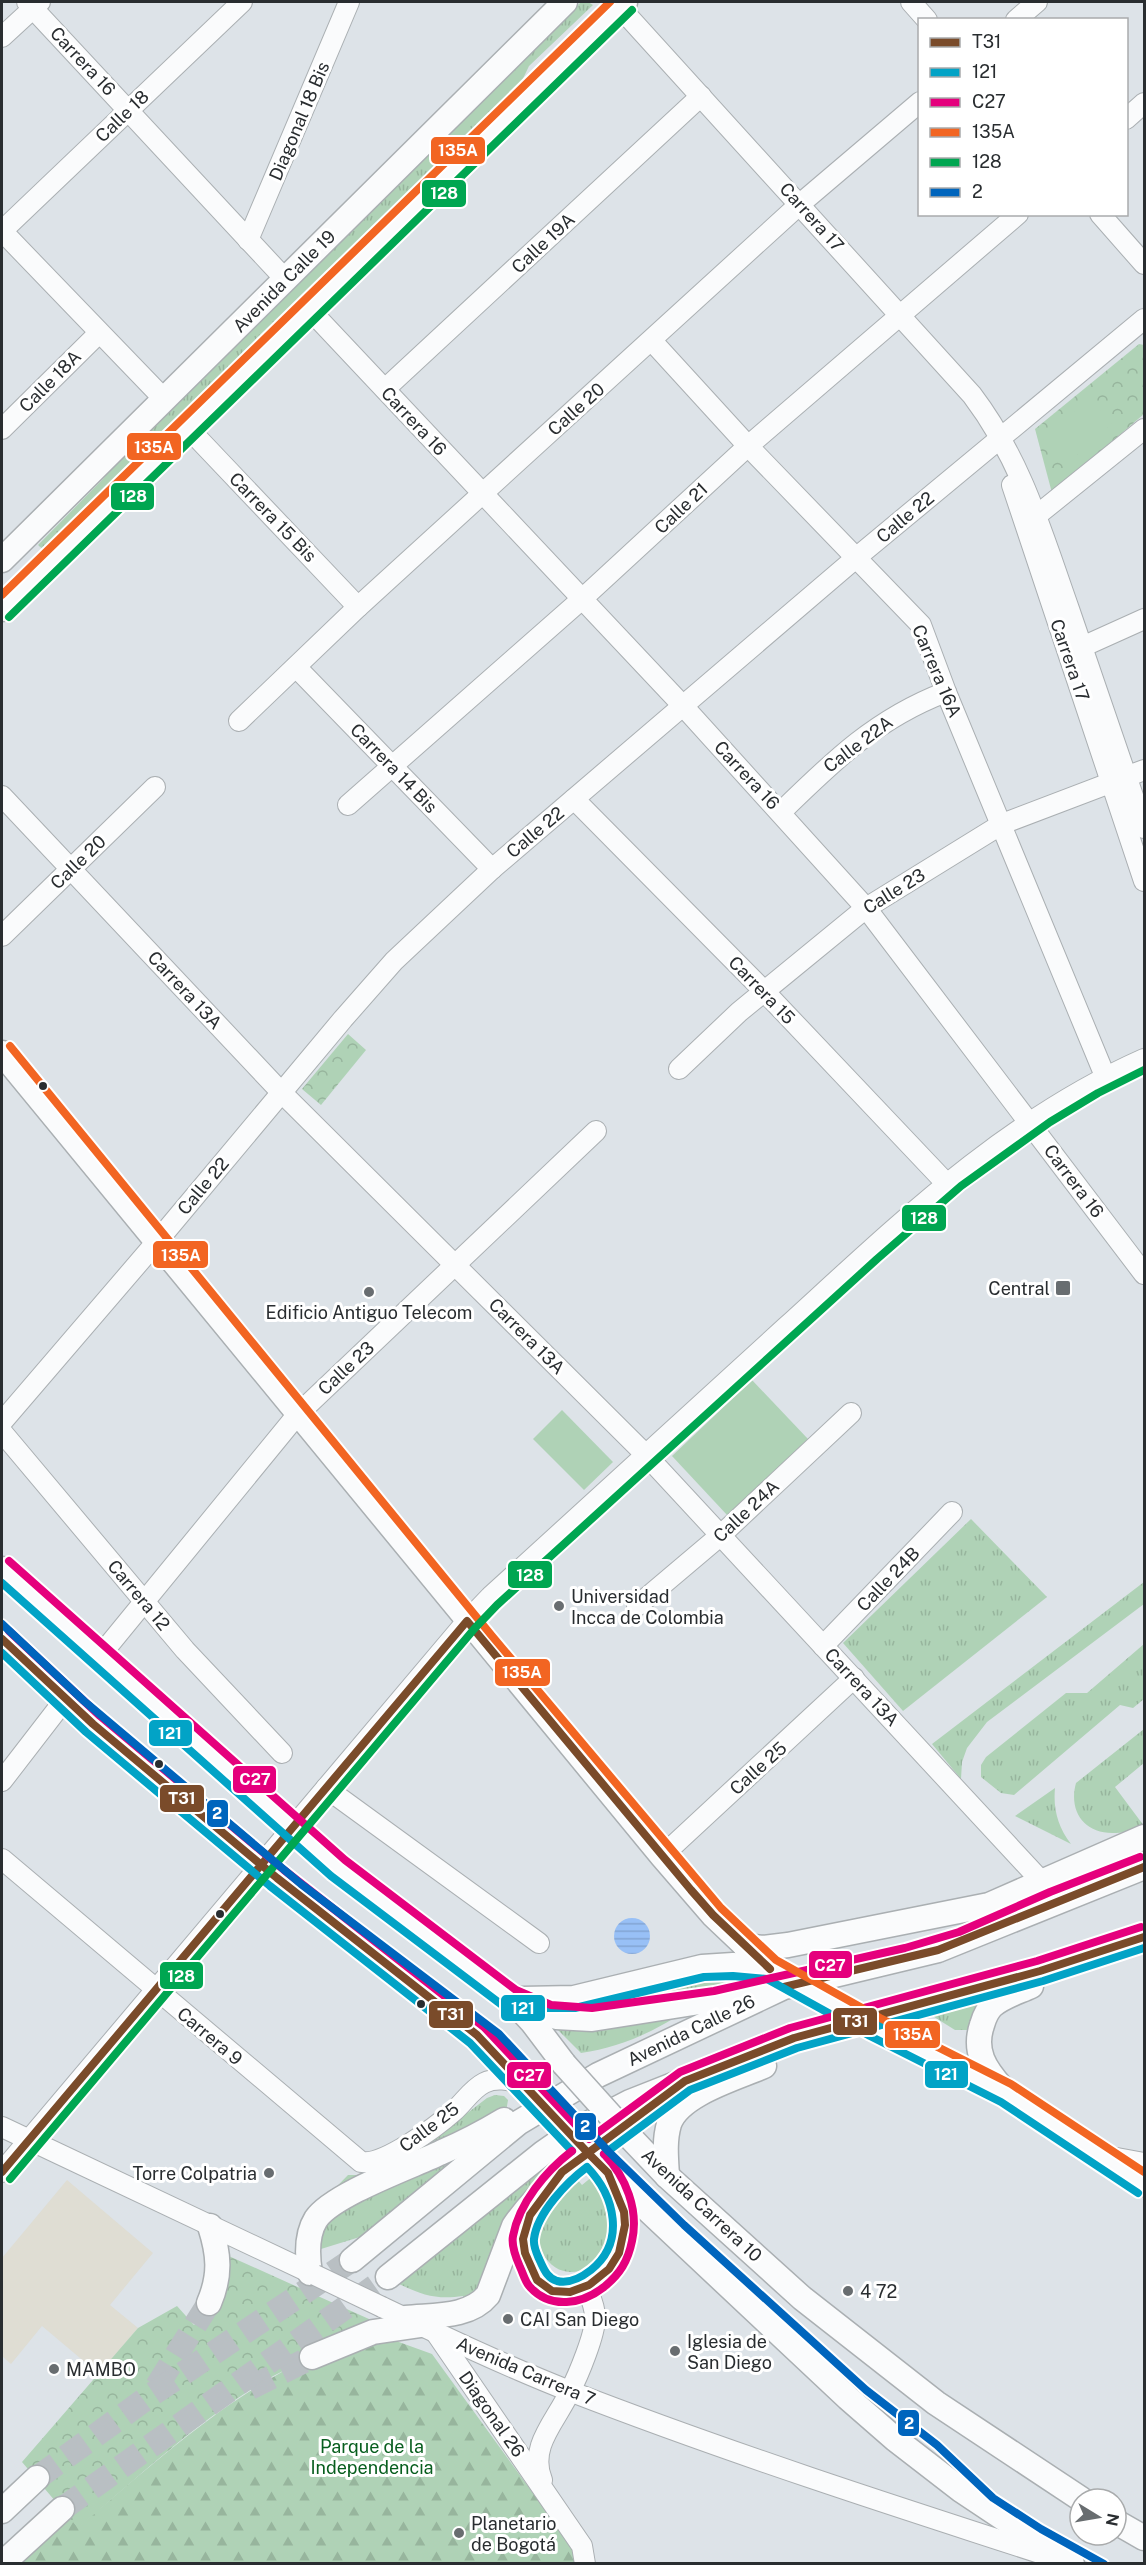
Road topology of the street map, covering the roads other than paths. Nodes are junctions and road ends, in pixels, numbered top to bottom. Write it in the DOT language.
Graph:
graph roads {
  1 [pos="242,2"];
  2 [pos="349,2"];
  3 [pos="566,2"];
  4 [pos="911,2"];
  5 [pos="1037,2"];
  6 [pos="620,3"];
  7 [pos="33,4"];
  8 [pos="925,18"];
  9 [pos="1018,18"];
  10 [pos="2,37"];
  11 [pos="702,96"];
  12 [pos="1144,103"];
  13 [pos="918,104"];
  14 [pos="128,110"];
  15 [pos="1128,117"];
  16 [pos="800,204"];
  17 [pos="1015,216"];
  18 [pos="1102,216"];
  19 [pos="2,231"];
  20 [pos="248,240"];
  21 [pos="1144,264"];
  22 [pos="285,279"];
  23 [pos="310,310"];
  24 [pos="900,316"];
  25 [pos="1144,320"];
  26 [pos="99,333"];
  27 [pos="1136,336"];
  28 [pos="652,341"];
  29 [pos="385,389"];
  30 [pos="164,399"];
  31 [pos="188,428"];
  32 [pos="2,429"];
  33 [pos="1144,429"];
  34 [pos="1001,438"];
  35 [pos="748,446"];
  36 [pos="483,493"];
  37 [pos="1036,516"];
  38 [pos="857,557"];
  39 [pos="2,560"];
  40 [pos="582,599"];
  41 [pos="358,607"];
  42 [pos="2,609"];
  43 [pos="1144,619"];
  44 [pos="1082,647"];
  45 [pos="296,667"];
  46 [pos="946,692"];
  47 [pos="684,707"];
  48 [pos="239,721"];
  49 [pos="392,766"];
  50 [pos="1128,777"];
  51 [pos="155,787"];
  52 [pos="2,796"];
  53 [pos="574,799"];
  54 [pos="348,805"];
  55 [pos="781,812"];
  56 [pos="1002,824"];
  57 [pos="1144,828"];
  58 [pos="492,869"];
  59 [pos="70,870"];
  60 [pos="1144,881"];
  61 [pos="866,908"];
  62 [pos="2,936"];
  63 [pos="764,991"];
  64 [pos="2,1053"];
  65 [pos="1144,1059"];
  66 [pos="679,1069"];
  67 [pos="1105,1076"];
  68 [pos="282,1092"];
  69 [pos="1029,1121"];
  70 [pos="596,1131"];
  71 [pos="946,1184"];
  72 [pos="156,1243"];
  73 [pos="455,1265"];
  74 [pos="1144,1274"];
  75 [pos="851,1413"];
  76 [pos="297,1414"];
  77 [pos="2,1422"];
  78 [pos="2,1432"];
  79 [pos="646,1455"];
  80 [pos="952,1512"];
  81 [pos="721,1535"];
  82 [pos="2,1569"];
  83 [pos="145,1602"];
  84 [pos="637,1606"];
  85 [pos="466,1621"];
  86 [pos="2,1639"];
  87 [pos="823,1646"];
  88 [pos="99,1657"];
  89 [pos="854,1678"];
  90 [pos="66,1698"];
  91 [pos="282,1753"];
  92 [pos="2,1781"];
  93 [pos="326,1788"];
  94 [pos="292,1828"];
  95 [pos="1142,1850"];
  96 [pos="662,1856"];
  97 [pos="2,1859"];
  98 [pos="261,1865"];
  99 [pos="1049,1892"];
  100 [pos="1137,1940"];
  101 [pos="539,1943"];
  102 [pos="745,1946"];
  103 [pos="777,1978"];
  104 [pos="156,1990"];
  105 [pos="511,1999"];
  106 [pos="880,2021"];
  107 [pos="598,2075"];
  108 [pos="685,2081"];
  109 [pos="524,2087"];
  110 [pos="1006,2093"];
  111 [pos="2,2127"];
  112 [pos="29,2141"];
  113 [pos="1106,2156"];
  114 [pos="366,2163"];
  115 [pos="1144,2163"];
  116 [pos="603,2168"];
  117 [pos="2,2172"];
  118 [pos="562,2172"];
  119 [pos="667,2176"];
  120 [pos="1144,2184"];
  121 [pos="210,2226"];
  122 [pos="352,2260"];
  123 [pos="312,2274"];
  124 [pos="387,2277"];
  125 [pos="586,2286"];
  126 [pos="209,2303"];
  127 [pos="421,2325"];
  128 [pos="312,2357"];
  129 [pos="570,2392"];
  130 [pos="37,2478"];
  131 [pos="1068,2490"];
  132 [pos="549,2496"];
  133 [pos="62,2509"];
  134 [pos="2,2511"];
  135 [pos="1128,2529"];
  136 [pos="1144,2538"];
  137 [pos="584,2555"];
  138 [pos="1072,2563"];
  139 [pos="2,2564"];
  1 -- 14 [label="street, Calle 18"];
  2 -- 20 [label="street, Diagonal 18 Bis"];
  3 -- 22 [label="main road, Avenida Calle 19"];
  4 -- 8 [label="street"];
  5 -- 9 [label="street"];
  6 -- 11 [label="street, Carrera 17"];
  6 -- 23 [label="main road, Avenida Calle 19"];
  7 -- 10 [label="street"];
  7 -- 14 [label="street, Carrera 16"];
  11 -- 16 [label="street, Carrera 17"];
  11 -- 29 [label="street, Calle 19A"];
  12 -- 15 [label="street"];
  13 -- 16 [label="street, Calle 20"];
  14 -- 19 [label="street, Calle 18"];
  14 -- 20 [label="street, Carrera 16"];
  16 -- 24 [label="street, Carrera 17"];
  16 -- 28 [label="street, Calle 20"];
  17 -- 24 [label="street, Calle 21"];
  18 -- 21 [label="street"];
  19 -- 26 [label="street"];
  20 -- 22 [label="street, Carrera 16"];
  22 -- 30 [label="main road, Avenida Calle 19"];
  23 -- 29 [label="street, Carrera 16"];
  23 -- 31 [label="main road, Avenida Calle 19"];
  24 -- 34 [label="street, Carrera 17"];
  24 -- 35 [label="street, Calle 21"];
  25 -- 27 [label="street, Calle 22"];
  26 -- 30 [label="street"];
  26 -- 32 [label="street, Calle 18A"];
  27 -- 34 [label="street, Calle 22"];
  28 -- 35 [label="street, Carrera 16A"];
  28 -- 36 [label="street, Calle 20"];
  29 -- 36 [label="street, Carrera 16"];
  30 -- 39 [label="main road, Avenida Calle 19"];
  31 -- 41 [label="street, Carrera 15 Bis"];
  31 -- 42 [label="main road, Avenida Calle 19"];
  33 -- 37 [label="street"];
  34 -- 37 [label="street, Carrera 17"];
  34 -- 38 [label="street, Calle 22"];
  34 -- 50 [label="street, Carrera 17"];
  35 -- 38 [label="street, Carrera 16A"];
  35 -- 40 [label="street, Calle 21"];
  36 -- 40 [label="street, Carrera 16"];
  36 -- 41 [label="street, Calle 20"];
  37 -- 44 [label="street, Carrera 17"];
  38 -- 46 [label="street, Carrera 16A"];
  38 -- 47 [label="street, Calle 22"];
  40 -- 47 [label="street, Carrera 16"];
  40 -- 49 [label="street, Calle 21"];
  41 -- 45 [label="street, Calle 20"];
  43 -- 44 [label="street"];
  44 -- 50 [label="street, Carrera 17"];
  45 -- 48 [label="street, Calle 20"];
  45 -- 49 [label="street, Carrera 14 Bis"];
  46 -- 55 [label="street, Calle 22A"];
  46 -- 56 [label="street, Carrera 16A"];
  47 -- 53 [label="street, Calle 22"];
  47 -- 55 [label="street, Carrera 16"];
  49 -- 54 [label="street, Calle 21"];
  49 -- 58 [label="street, Carrera 14 Bis"];
  50 -- 56 [label="street, Calle 23"];
  50 -- 57 [label="street, Carrera 17"];
  50 -- 60 [label="street, Carrera 17"];
  51 -- 59 [label="street, Calle 20"];
  52 -- 59 [label="street, Carrera 13A"];
  53 -- 58 [label="street, Calle 22"];
  53 -- 63 [label="street, Carrera 15"];
  55 -- 61 [label="street, Carrera 16"];
  56 -- 61 [label="street, Calle 23"];
  56 -- 67 [label="street, Carrera 16A"];
  58 -- 68 [label="street, Calle 22"];
  59 -- 62 [label="street, Calle 20"];
  59 -- 68 [label="street, Carrera 13A"];
  61 -- 63 [label="street, Calle 23"];
  61 -- 69 [label="street, Carrera 16"];
  63 -- 66 [label="street, Calle 23"];
  63 -- 71 [label="street, Carrera 15"];
  64 -- 72 [label="main road"];
  65 -- 67 [label="street"];
  67 -- 69 [label="street"];
  68 -- 72 [label="street, Calle 22"];
  68 -- 73 [label="street, Carrera 13A"];
  69 -- 71 [label="street"];
  69 -- 74 [label="street, Carrera 16"];
  70 -- 73 [label="street, Calle 23"];
  71 -- 79 [label="street"];
  72 -- 76 [label="main road"];
  72 -- 77 [label="street, Calle 22"];
  73 -- 76 [label="street, Calle 23"];
  73 -- 79 [label="street, Carrera 13A"];
  75 -- 81 [label="street, Calle 24A"];
  76 -- 83 [label="street, Calle 23"];
  76 -- 85 [label="main road"];
  78 -- 83 [label="street, Carrera 12"];
  79 -- 81 [label="street, Carrera 13A"];
  79 -- 85 [label="street"];
  80 -- 87 [label="street, Calle 24B"];
  81 -- 84 [label="street, Calle 24A"];
  81 -- 87 [label="street, Carrera 13A"];
  82 -- 88 [label="main road, Avenida Carrera 10"];
  83 -- 88 [label="street, Calle 23"];
  83 -- 91 [label="street, Carrera 12"];
  85 -- 93 [label="street"];
  85 -- 96 [label="main road"];
  86 -- 90 [label="main road"];
  87 -- 89 [label="street, Carrera 13A"];
  88 -- 94 [label="main road, Avenida Carrera 10"];
  89 -- 96 [label="street, Calle 25"];
  89 -- 99 [label="street, Carrera 13A"];
  90 -- 92 [label="street"];
  90 -- 98 [label="main road"];
  93 -- 94 [label="street"];
  93 -- 101 [label="street"];
  94 -- 98 [label="street"];
  94 -- 105 [label="main road, Avenida Carrera 10"];
  95 -- 99 [label="main road"];
  96 -- 102 [label="main road"];
  97 -- 104 [label="street, Carrera 9"];
  98 -- 104 [label="street"];
  98 -- 109 [label="main road"];
  99 -- 102 [label="main road"];
  99 -- 103 [label="main road, Avenida Calle 26"];
  100 -- 106 [label="main road"];
  100 -- 110 [label="main road"];
  102 -- 103 [label="main road"];
  103 -- 105 [label="main road"];
  103 -- 105 [label="main road"];
  103 -- 106 [label="main road, bridge"];
  103 -- 107 [label="main road, Avenida Calle 26"];
  104 -- 112 [label="street"];
  104 -- 114 [label="street, Carrera 9"];
  105 -- 119 [label="main road, Avenida Carrera 10, bridge"];
  106 -- 108 [label="main road"];
  106 -- 110 [label="main road"];
  106 -- 119 [label="main road"];
  107 -- 122 [label="main road, Avenida Calle 26"];
  107 -- 123 [label="main road"];
  108 -- 118 [label="main road"];
  108 -- 124 [label="main road"];
  109 -- 114 [label="street, Calle 25"];
  109 -- 116 [label="main road, bridge"];
  110 -- 113 [label="main road"];
  111 -- 112 [label="street, Avenida Carrera 7"];
  112 -- 117 [label="street"];
  112 -- 121 [label="street, Avenida Carrera 7"];
  113 -- 115 [label="street"];
  113 -- 120 [label="main road"];
  116 -- 125 [label="main road"];
  116 -- 138 [label="main road"];
  118 -- 125 [label="main road"];
  118 -- 127 [label="main road"];
  119 -- 131 [label="main road, Avenida Carrera 10"];
  121 -- 123 [label="street, Avenida Carrera 7"];
  121 -- 126 [label="main road"];
  123 -- 127 [label="street, Avenida Carrera 7, bridge"];
  125 -- 129 [label="street, Diagonal 26"];
  127 -- 128 [label="main road"];
  127 -- 129 [label="street, Avenida Carrera 7"];
  127 -- 132 [label="street, Diagonal 26"];
  129 -- 132 [label="street, Diagonal 26"];
  129 -- 138 [label="street, Avenida Carrera 7"];
  130 -- 134 [label="main road"];
  132 -- 137 [label="street, Diagonal 26"];
  133 -- 139 [label="main road"];
  135 -- 136 [label="main road"];
}
